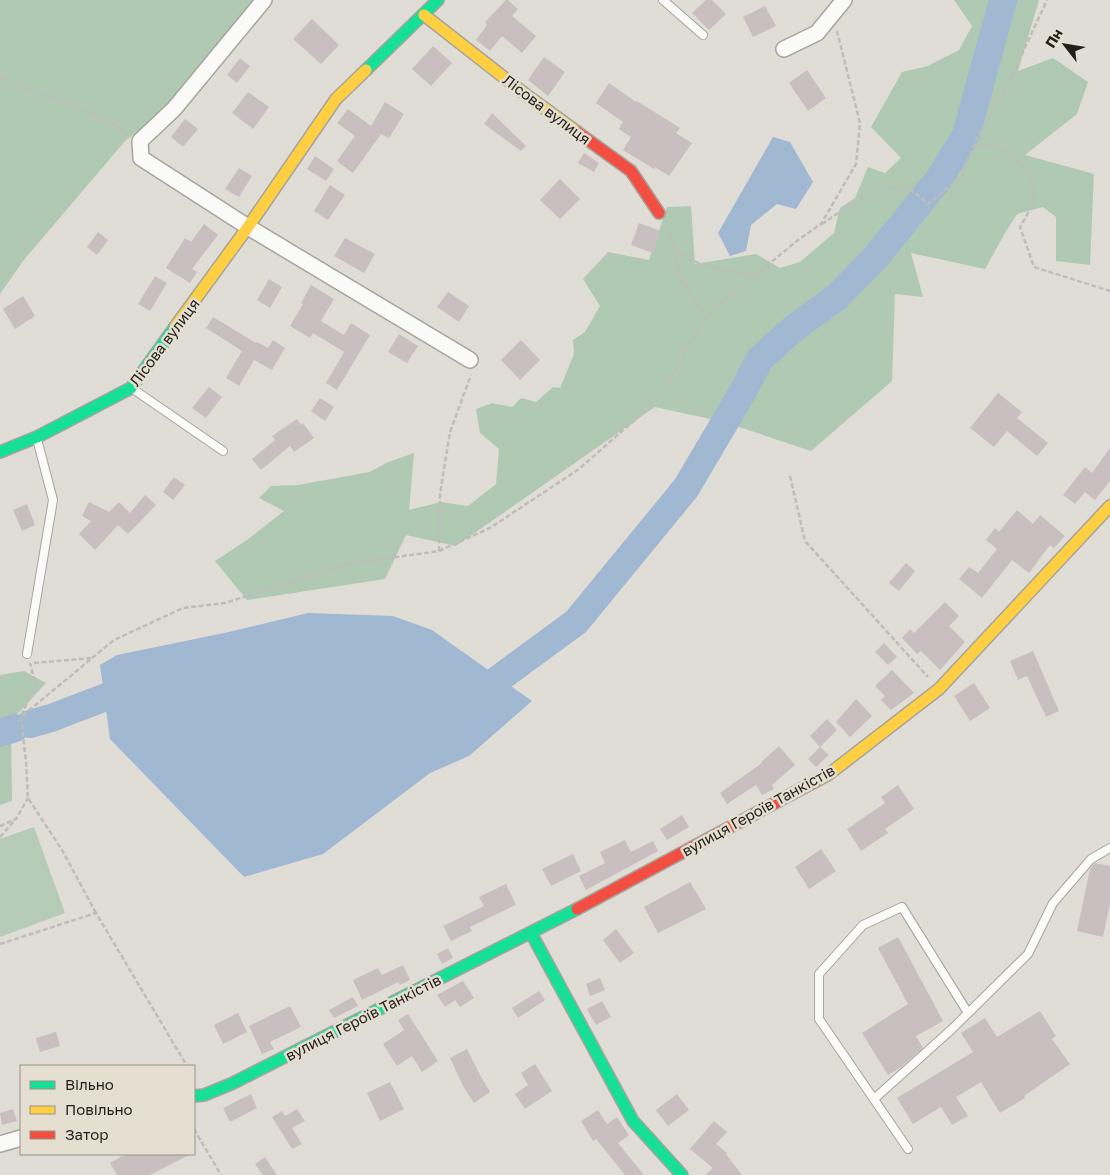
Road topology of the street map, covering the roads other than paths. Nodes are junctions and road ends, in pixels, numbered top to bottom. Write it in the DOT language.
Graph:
graph roads {
  1 [pos="264,0"];
  2 [pos="438,0"];
  3 [pos="663,0"];
  4 [pos="844,0"];
  5 [pos="424,15"];
  6 [pos="703,35"];
  7 [pos="784,49"];
  8 [pos="660,213"];
  9 [pos="248,227"];
  10 [pos="470,360"];
  11 [pos="132,388"];
  12 [pos="37,438"];
  13 [pos="222,451"];
  14 [pos="0,452"];
  15 [pos="1110,506"];
  16 [pos="27,654"];
  17 [pos="1110,848"];
  18 [pos="531,933"];
  19 [pos="968,1013"];
  20 [pos="195,1096"];
  21 [pos="874,1099"];
  22 [pos="20,1138"];
  23 [pos="0,1144"];
  24 [pos="908,1149"];
  25 [pos="682,1175"];
  1 -- 9 [label="street"];
  2 -- 5 [label="street, Лісова вулиця"];
  3 -- 6 [label="lane"];
  4 -- 7 [label="street"];
  5 -- 8 [label="street, Лісова вулиця"];
  5 -- 9 [label="street, Лісова вулиця"];
  9 -- 10 [label="street"];
  9 -- 11 [label="street, Лісова вулиця"];
  11 -- 12 [label="street, Лісова вулиця"];
  11 -- 13 [label="lane"];
  12 -- 14 [label="street, Лісова вулиця"];
  12 -- 16 [label="lane"];
  15 -- 18 [label="street, вулиця Героїв Танкістів"];
  17 -- 19 [label="lane"];
  18 -- 20 [label="street, вулиця Героїв Танкістів"];
  18 -- 25 [label="street"];
  19 -- 21 [label="lane"];
  19 -- 21 [label="lane"];
  21 -- 24 [label="lane"];
  22 -- 23 [label="street"];
}
